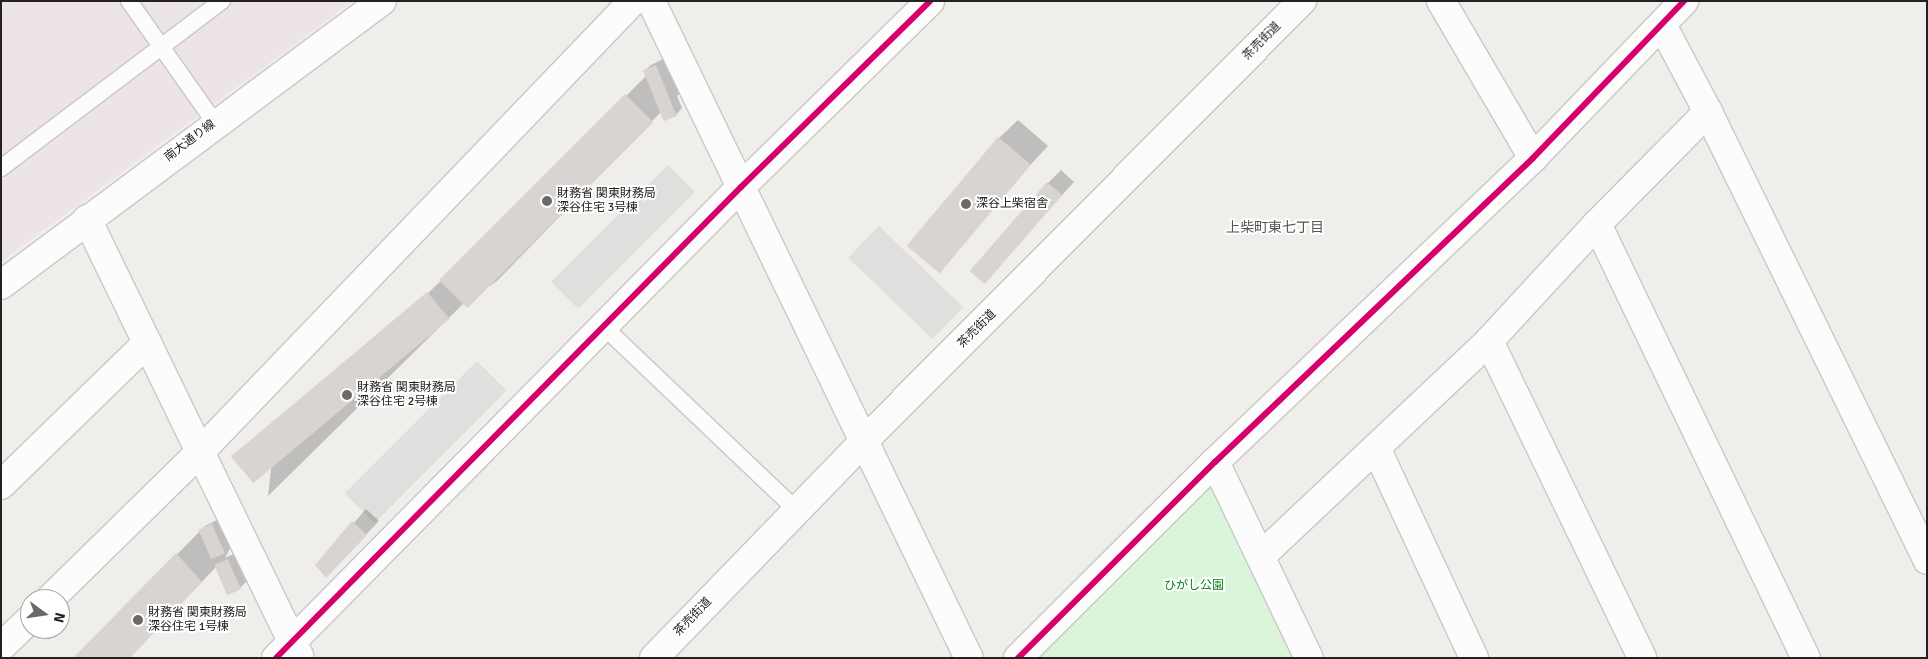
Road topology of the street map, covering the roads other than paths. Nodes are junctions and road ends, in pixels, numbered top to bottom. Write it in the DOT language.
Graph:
graph roads {
  1 [pos="129,1"];
  2 [pos="222,1"];
  3 [pos="382,1"];
  4 [pos="633,1"];
  5 [pos="651,1"];
  6 [pos="930,1"];
  7 [pos="1302,1"];
  8 [pos="1441,1"];
  9 [pos="1684,1"];
  10 [pos="1662,25"];
  11 [pos="160,48"];
  12 [pos="1708,112"];
  13 [pos="216,123"];
  14 [pos="1533,158"];
  15 [pos="1,168"];
  16 [pos="741,187"];
  17 [pos="87,219"];
  18 [pos="1597,224"];
  19 [pos="1,285"];
  20 [pos="603,326"];
  21 [pos="1489,341"];
  22 [pos="147,343"];
  23 [pos="864,441"];
  24 [pos="1377,450"];
  25 [pos="200,452"];
  26 [pos="1215,462"];
  27 [pos="1,485"];
  28 [pos="797,511"];
  29 [pos="1260,556"];
  30 [pos="1927,560"];
  31 [pos="60,589"];
  32 [pos="20,629"];
  33 [pos="1,647"];
  34 [pos="289,653"];
  35 [pos="654,658"];
  36 [pos="969,658"];
  37 [pos="1018,658"];
  38 [pos="1309,658"];
  39 [pos="1474,658"];
  40 [pos="1642,658"];
  41 [pos="1806,658"];
  1 -- 11 [label="lane"];
  2 -- 11 [label="lane"];
  3 -- 13 [label="street, 南大通り線"];
  4 -- 25 [label="street"];
  5 -- 16 [label="street"];
  6 -- 16 [label="street"];
  7 -- 23 [label="street, 茶売街道"];
  8 -- 14 [label="street"];
  9 -- 10 [label="street"];
  10 -- 12 [label="street"];
  10 -- 14 [label="street"];
  11 -- 13 [label="lane"];
  11 -- 15 [label="lane"];
  12 -- 18 [label="street"];
  12 -- 30 [label="street"];
  13 -- 17 [label="street, 南大通り線"];
  14 -- 26 [label="street"];
  16 -- 20 [label="street"];
  16 -- 23 [label="street"];
  17 -- 19 [label="street, 南大通り線"];
  17 -- 22 [label="street"];
  18 -- 21 [label="street"];
  18 -- 41 [label="street"];
  20 -- 28 [label="lane"];
  20 -- 34 [label="street"];
  21 -- 24 [label="street"];
  21 -- 40 [label="street"];
  22 -- 25 [label="street"];
  22 -- 27 [label="street"];
  23 -- 28 [label="street, 茶売街道"];
  23 -- 36 [label="street"];
  24 -- 29 [label="street"];
  24 -- 39 [label="street"];
  25 -- 31 [label="street"];
  25 -- 34 [label="street"];
  26 -- 29 [label="street"];
  26 -- 37 [label="street"];
  28 -- 35 [label="street, 茶売街道"];
  29 -- 38 [label="street"];
  32 -- 33 [label="street"];
}
